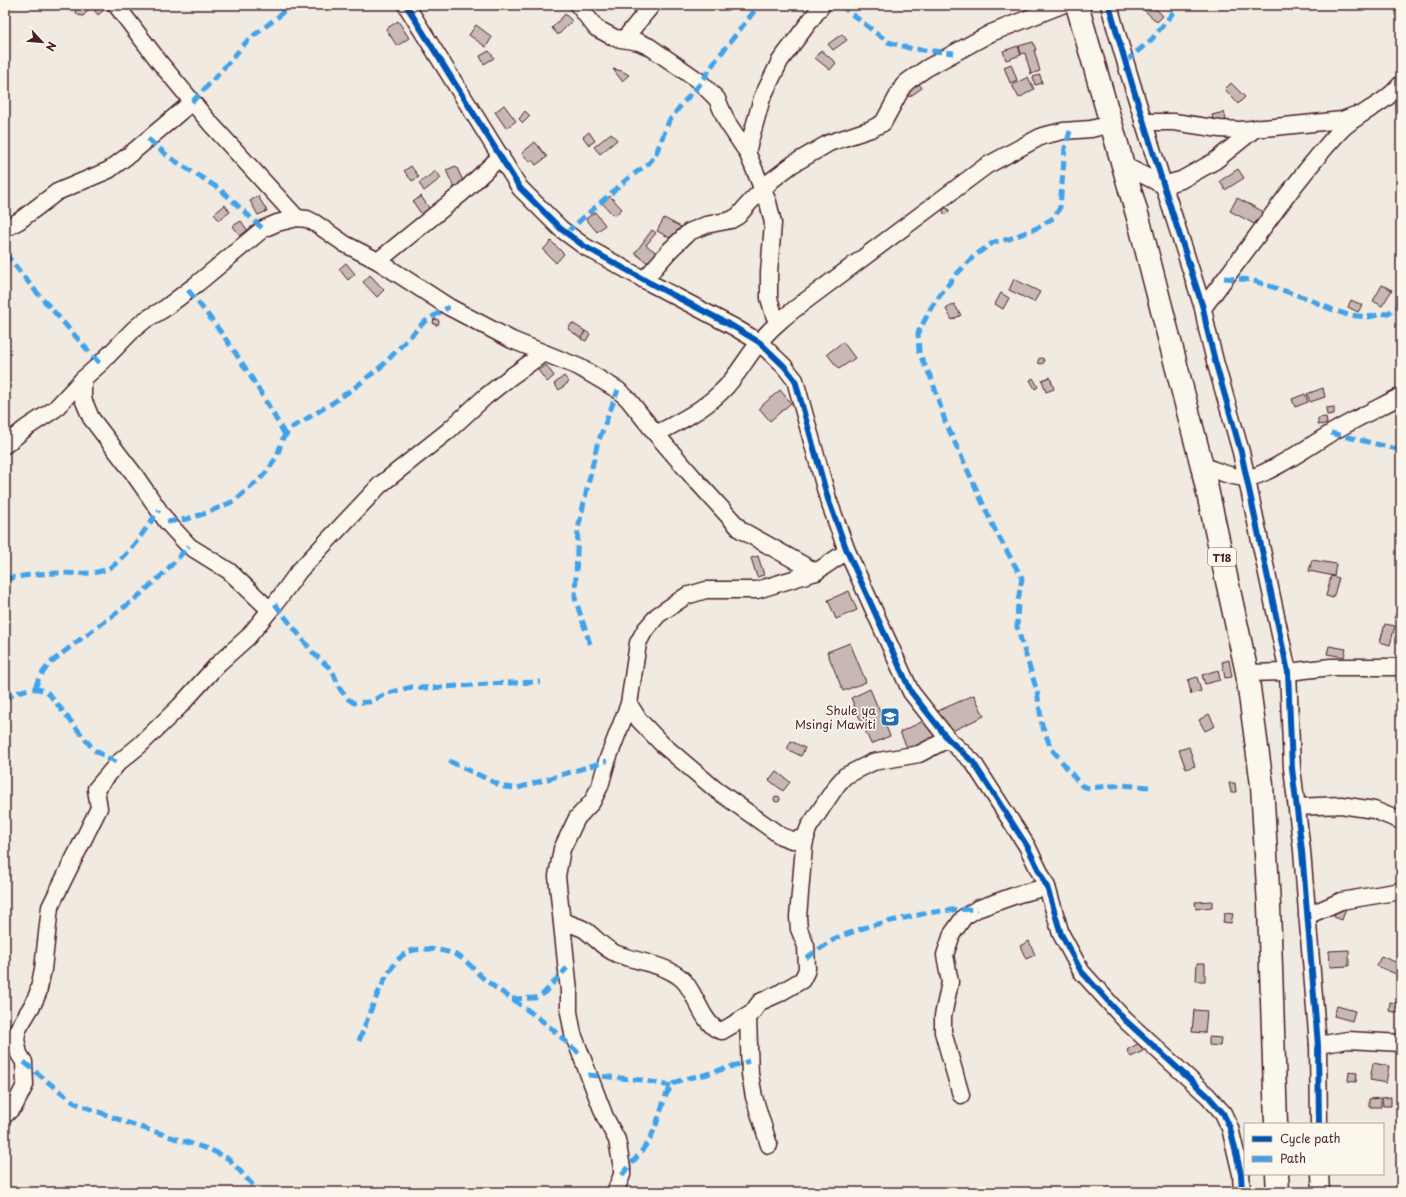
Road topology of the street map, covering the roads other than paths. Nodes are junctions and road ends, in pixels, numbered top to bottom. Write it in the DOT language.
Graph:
graph roads {
  1 [pos="116,5"];
  2 [pos="406,5"];
  3 [pos="578,5"];
  4 [pos="652,5"];
  5 [pos="822,5"];
  6 [pos="1062,5"];
  7 [pos="1076,5"];
  8 [pos="1109,5"];
  9 [pos="624,39"];
  10 [pos="1401,84"];
  11 [pos="192,102"];
  12 [pos="1365,111"];
  13 [pos="1143,122"];
  14 [pos="1111,124"];
  15 [pos="1256,128"];
  16 [pos="747,152"];
  17 [pos="501,156"];
  18 [pos="1123,165"];
  19 [pos="1163,185"];
  20 [pos="762,189"];
  21 [pos="297,218"];
  22 [pos="5,226"];
  23 [pos="378,261"];
  24 [pos="644,280"];
  25 [pos="1203,308"];
  26 [pos="779,322"];
  27 [pos="759,342"];
  28 [pos="544,353"];
  29 [pos="83,379"];
  30 [pos="1401,396"];
  31 [pos="656,434"];
  32 [pos="5,445"];
  33 [pos="1202,466"];
  34 [pos="1247,478"];
  35 [pos="847,551"];
  36 [pos="816,572"];
  37 [pos="270,610"];
  38 [pos="1401,666"];
  39 [pos="1288,672"];
  40 [pos="1247,673"];
  41 [pos="629,704"];
  42 [pos="948,739"];
  43 [pos="1297,808"];
  44 [pos="1401,821"];
  45 [pos="806,838"];
  46 [pos="1046,887"];
  47 [pos="1401,891"];
  48 [pos="1307,916"];
  49 [pos="562,921"];
  50 [pos="749,1015"];
  51 [pos="1401,1042"];
  52 [pos="1318,1045"];
  53 [pos="961,1094"];
  54 [pos="5,1115"];
  55 [pos="1276,1123"];
  56 [pos="1319,1123"];
  57 [pos="769,1145"];
  58 [pos="1277,1175"];
  59 [pos="1320,1175"];
  60 [pos="614,1192"];
  61 [pos="1242,1192"];
  62 [pos="1278,1192"];
  63 [pos="1321,1192"];
  1 -- 11 [label="street"];
  2 -- 17 [label="street"];
  3 -- 9 [label="street"];
  4 -- 9 [label="street"];
  5 -- 16 [label="street"];
  6 -- 20 [label="street"];
  7 -- 14 [label="highway, T18"];
  8 -- 13 [label="street"];
  9 -- 16 [label="street"];
  10 -- 12 [label="street"];
  11 -- 21 [label="street"];
  11 -- 22 [label="street"];
  12 -- 15 [label="street"];
  12 -- 25 [label="street"];
  13 -- 15 [label="street"];
  13 -- 19 [label="street"];
  14 -- 18 [label="highway, T18"];
  14 -- 26 [label="street"];
  15 -- 19 [label="street"];
  16 -- 20 [label="street"];
  17 -- 23 [label="street"];
  17 -- 24 [label="street"];
  18 -- 19 [label="street"];
  18 -- 33 [label="highway, T18"];
  19 -- 25 [label="street"];
  20 -- 24 [label="street"];
  20 -- 26 [label="street"];
  21 -- 23 [label="street"];
  21 -- 29 [label="street"];
  23 -- 28 [label="street"];
  24 -- 27 [label="street"];
  25 -- 34 [label="street"];
  26 -- 27 [label="street"];
  27 -- 31 [label="street"];
  27 -- 35 [label="street"];
  28 -- 31 [label="street"];
  28 -- 37 [label="street"];
  29 -- 32 [label="street"];
  29 -- 37 [label="street"];
  30 -- 34 [label="street"];
  31 -- 36 [label="street"];
  33 -- 34 [label="street"];
  33 -- 40 [label="highway, T18"];
  34 -- 39 [label="street"];
  35 -- 36 [label="street"];
  35 -- 42 [label="street"];
  36 -- 41 [label="street"];
  37 -- 54 [label="street"];
  38 -- 39 [label="street"];
  39 -- 40 [label="street"];
  39 -- 43 [label="street"];
  40 -- 55 [label="highway, T18"];
  41 -- 45 [label="street"];
  41 -- 49 [label="street"];
  42 -- 45 [label="street"];
  42 -- 46 [label="street"];
  43 -- 44 [label="street"];
  43 -- 48 [label="street"];
  45 -- 50 [label="street"];
  46 -- 53 [label="street"];
  46 -- 61 [label="street"];
  47 -- 48 [label="street"];
  48 -- 52 [label="street"];
  49 -- 50 [label="street"];
  49 -- 60 [label="street"];
  50 -- 57 [label="street"];
  51 -- 52 [label="street"];
  52 -- 56 [label="street"];
  58 -- 62 [label="highway"];
  59 -- 63 [label="street"];
}
